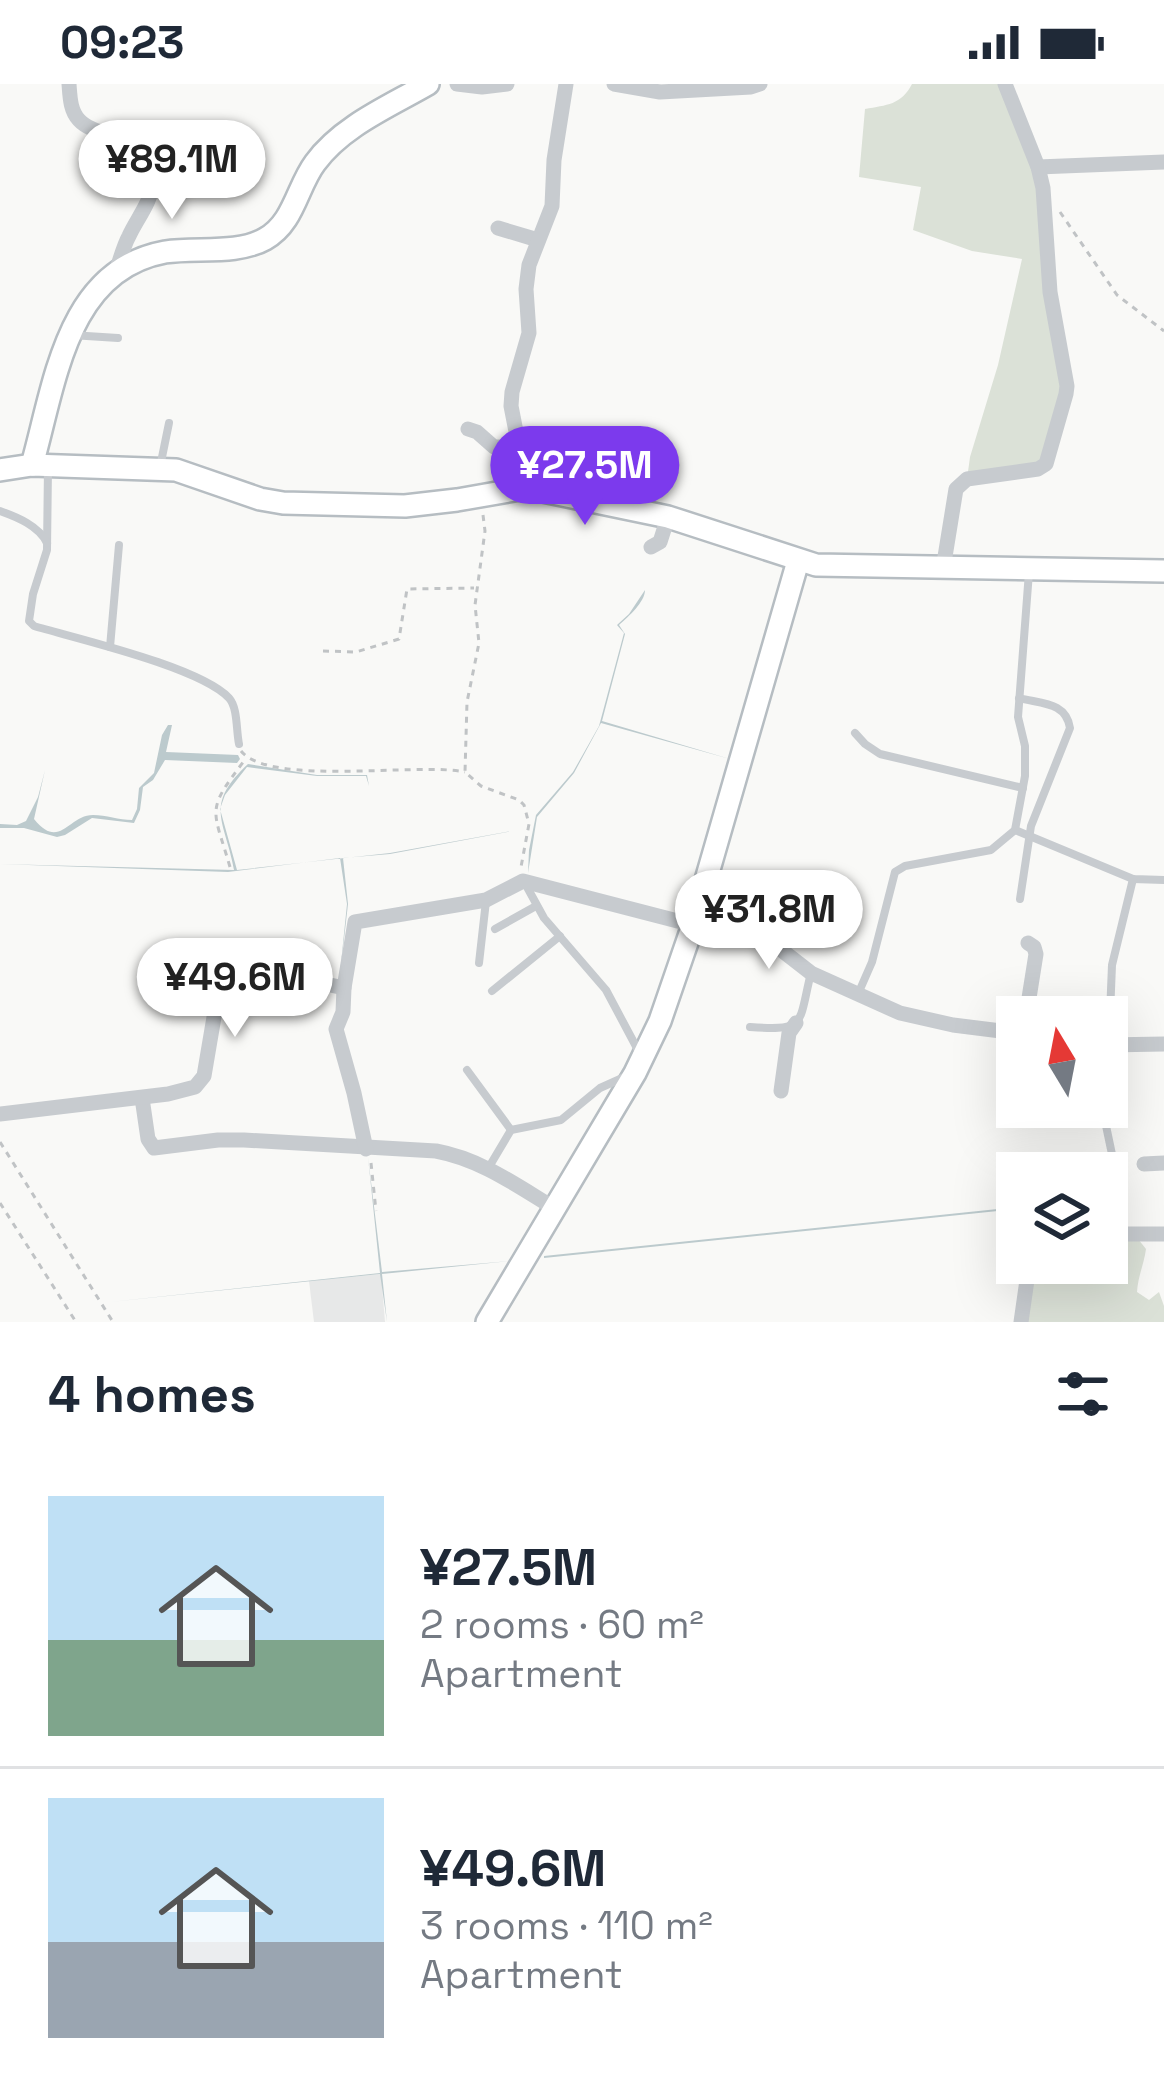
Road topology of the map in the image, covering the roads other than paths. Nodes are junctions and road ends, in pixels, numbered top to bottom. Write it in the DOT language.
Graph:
graph roads {
  1 [pos="70,84"];
  2 [pos="428,84"];
  3 [pos="458,84"];
  4 [pos="507,84"];
  5 [pos="566,84"];
  6 [pos="614,84"];
  7 [pos="1005,84"];
  8 [pos="748,85"];
  9 [pos="124,138"];
  10 [pos="109,157"];
  11 [pos="1164,162"];
  12 [pos="1038,167"];
  13 [pos="498,228"];
  14 [pos="538,240"];
  15 [pos="116,272"];
  16 [pos="70,335"];
  17 [pos="118,338"];
  18 [pos="169,423"];
  19 [pos="468,429"];
  20 [pos="519,447"];
  21 [pos="40,465"];
  22 [pos="159,468"];
  23 [pos="0,470"];
  24 [pos="520,489"];
  25 [pos="0,511"];
  26 [pos="668,518"];
  27 [pos="47,544"];
  28 [pos="119,545"];
  29 [pos="650,547"];
  30 [pos="798,561"];
  31 [pos="943,569"];
  32 [pos="1029,570"];
  33 [pos="1164,572"];
  34 [pos="110,647"];
  35 [pos="1019,698"];
  36 [pos="855,733"];
  37 [pos="239,744"];
  38 [pos="1023,788"];
  39 [pos="1015,830"];
  40 [pos="1030,836"];
  41 [pos="1132,879"];
  42 [pos="1164,880"];
  43 [pos="523,881"];
  44 [pos="1020,899"];
  45 [pos="486,900"];
  46 [pos="536,906"];
  47 [pos="693,925"];
  48 [pos="495,929"];
  49 [pos="560,936"];
  50 [pos="1028,943"];
  51 [pos="479,963"];
  52 [pos="811,973"];
  53 [pos="344,988"];
  54 [pos="492,991"];
  55 [pos="857,995"];
  56 [pos="1029,996"];
  57 [pos="1111,996"];
  58 [pos="796,1023"];
  59 [pos="750,1027"];
  60 [pos="996,1030"];
  61 [pos="1164,1044"];
  62 [pos="1128,1045"];
  63 [pos="639,1066"];
  64 [pos="467,1070"];
  65 [pos="781,1091"];
  66 [pos="142,1098"];
  67 [pos="0,1114"];
  68 [pos="511,1130"];
  69 [pos="367,1153"];
  70 [pos="1164,1163"];
  71 [pos="1144,1164"];
  72 [pos="489,1168"];
  73 [pos="554,1208"];
  74 [pos="1164,1234"];
  75 [pos="1128,1236"];
  76 [pos="1026,1284"];
  77 [pos="487,1322"];
  78 [pos="1021,1322"];
  1 -- 9 [label="street"];
  2 -- 15 [label="street"];
  3 -- 4 [label="street"];
  5 -- 14 [label="street"];
  6 -- 8 [label="street"];
  7 -- 12 [label="street"];
  9 -- 10 [label="street"];
  9 -- 15 [label="street"];
  11 -- 12 [label="street"];
  12 -- 31 [label="street"];
  13 -- 14 [label="street"];
  14 -- 20 [label="street"];
  15 -- 16 [label="street"];
  16 -- 17 [label="lane"];
  16 -- 21 [label="street"];
  18 -- 22 [label="lane"];
  19 -- 20 [label="street"];
  20 -- 24 [label="street"];
  21 -- 22 [label="street"];
  21 -- 23 [label="street"];
  21 -- 27 [label="lane"];
  22 -- 24 [label="street"];
  24 -- 26 [label="street"];
  25 -- 27 [label="lane"];
  26 -- 29 [label="street"];
  26 -- 30 [label="street"];
  27 -- 34 [label="lane"];
  28 -- 34 [label="lane"];
  30 -- 31 [label="street"];
  30 -- 47 [label="street"];
  31 -- 32 [label="street"];
  32 -- 33 [label="street"];
  32 -- 35 [label="lane"];
  34 -- 37 [label="lane"];
  35 -- 38 [label="lane"];
  35 -- 40 [label="lane"];
  36 -- 38 [label="lane"];
  38 -- 39 [label="lane"];
  39 -- 40 [label="lane"];
  39 -- 55 [label="lane"];
  40 -- 41 [label="lane"];
  40 -- 44 [label="lane"];
  41 -- 42 [label="lane"];
  41 -- 57 [label="lane"];
  43 -- 45 [label="street"];
  43 -- 46 [label="lane"];
  43 -- 47 [label="street"];
  45 -- 51 [label="lane"];
  45 -- 53 [label="street"];
  46 -- 48 [label="lane"];
  46 -- 49 [label="lane"];
  47 -- 52 [label="street"];
  47 -- 63 [label="street"];
  49 -- 54 [label="lane"];
  49 -- 63 [label="lane"];
  50 -- 56 [label="street"];
  52 -- 55 [label="street"];
  52 -- 58 [label="lane"];
  53 -- 66 [label="street"];
  53 -- 69 [label="street"];
  55 -- 60 [label="street"];
  58 -- 59 [label="lane"];
  58 -- 65 [label="street"];
  61 -- 62 [label="street"];
  63 -- 68 [label="lane"];
  63 -- 73 [label="street"];
  64 -- 68 [label="lane"];
  66 -- 67 [label="street"];
  66 -- 69 [label="street"];
  68 -- 72 [label="lane"];
  69 -- 72 [label="street"];
  70 -- 71 [label="street"];
  72 -- 73 [label="street"];
  73 -- 77 [label="street"];
  74 -- 75 [label="street"];
  76 -- 78 [label="street"];
}
